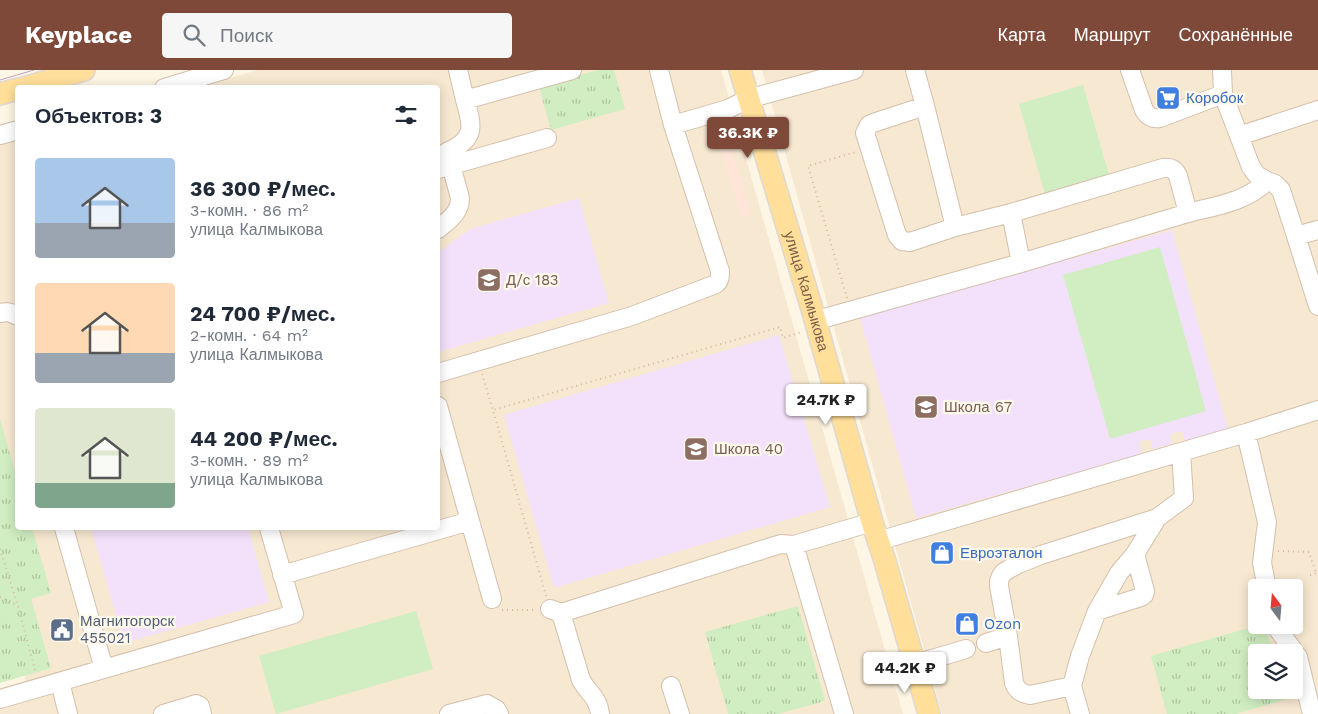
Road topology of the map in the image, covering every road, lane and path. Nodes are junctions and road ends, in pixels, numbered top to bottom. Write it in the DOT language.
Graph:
graph roads {
  1 [pos="84,70"];
  2 [pos="458,70"];
  3 [pos="572,70"];
  4 [pos="659,70"];
  5 [pos="740,70"];
  6 [pos="854,70"];
  7 [pos="914,70"];
  8 [pos="1130,70"];
  9 [pos="1222,70"];
  10 [pos="217,77"];
  11 [pos="799,77"];
  12 [pos="34,85"];
  13 [pos="178,85"];
  14 [pos="15,90"];
  15 [pos="0,94"];
  16 [pos="1223,94"];
  17 [pos="748,99"];
  18 [pos="465,100"];
  19 [pos="925,106"];
  20 [pos="1318,110"];
  21 [pos="673,125"];
  22 [pos="15,131"];
  23 [pos="0,135"];
  24 [pos="1239,136"];
  25 [pos="547,138"];
  26 [pos="869,148"];
  27 [pos="443,161"];
  28 [pos="1266,181"];
  29 [pos="1011,213"];
  30 [pos="1188,213"];
  31 [pos="440,227"];
  32 [pos="956,227"];
  33 [pos="1318,230"];
  34 [pos="1296,236"];
  35 [pos="1021,263"];
  36 [pos="1318,306"];
  37 [pos="850,311"];
  38 [pos="0,313"];
  39 [pos="15,315"];
  40 [pos="815,325"];
  41 [pos="478,361"];
  42 [pos="440,372"];
  43 [pos="492,410"];
  44 [pos="1318,410"];
  45 [pos="440,413"];
  46 [pos="1246,433"];
  47 [pos="1180,452"];
  48 [pos="1157,518"];
  49 [pos="470,521"];
  50 [pos="440,529"];
  51 [pos="65,530"];
  52 [pos="270,530"];
  53 [pos="438,530"];
  54 [pos="875,532"];
  55 [pos="794,545"];
  56 [pos="0,549"];
  57 [pos="1263,550"];
  58 [pos="1134,554"];
  59 [pos="1317,573"];
  60 [pos="282,574"];
  61 [pos="1310,575"];
  62 [pos="1265,579"];
  63 [pos="0,598"];
  64 [pos="492,599"];
  65 [pos="18,606"];
  66 [pos="555,611"];
  67 [pos="1097,611"];
  68 [pos="1281,634"];
  69 [pos="1008,636"];
  70 [pos="986,643"];
  71 [pos="966,649"];
  72 [pos="915,664"];
  73 [pos="104,669"];
  74 [pos="60,682"];
  75 [pos="672,686"];
  76 [pos="1072,686"];
  77 [pos="40,688"];
  78 [pos="0,699"];
  79 [pos="68,714"];
  80 [pos="162,714"];
  81 [pos="202,714"];
  82 [pos="449,714"];
  83 [pos="498,714"];
  84 [pos="600,714"];
  85 [pos="680,714"];
  86 [pos="844,714"];
  87 [pos="929,714"];
  88 [pos="1080,714"];
  89 [pos="1312,714"];
  1 -- 12 [label="main road"];
  2 -- 18 [label="lane"];
  3 -- 18 [label="lane"];
  4 -- 21 [label="lane"];
  5 -- 17 [label="main road, улица Калмыкова"];
  6 -- 11 [label="lane"];
  7 -- 19 [label="lane"];
  8 -- 16 [label="lane"];
  9 -- 16 [label="lane"];
  10 -- 13 [label="lane"];
  11 -- 17 [label="lane"];
  14 -- 15 [label="main road"];
  16 -- 24 [label="lane"];
  17 -- 21 [label="lane"];
  17 -- 40 [label="main road, улица Калмыкова"];
  18 -- 27 [label="lane"];
  19 -- 26 [label="lane"];
  19 -- 32 [label="lane"];
  20 -- 24 [label="lane"];
  21 -- 41 [label="lane"];
  22 -- 23 [label="lane"];
  24 -- 28 [label="lane"];
  25 -- 27 [label="lane"];
  26 -- 32 [label="lane"];
  26 -- 37 [label="path"];
  27 -- 31 [label="lane"];
  28 -- 30 [label="lane"];
  28 -- 34 [label="lane"];
  29 -- 30 [label="lane"];
  29 -- 32 [label="lane"];
  29 -- 35 [label="lane"];
  30 -- 35 [label="lane"];
  33 -- 34 [label="lane"];
  34 -- 36 [label="lane"];
  35 -- 37 [label="lane"];
  37 -- 40 [label="lane"];
  38 -- 39 [label="lane"];
  40 -- 43 [label="path"];
  40 -- 54 [label="main road, улица Калмыкова"];
  41 -- 42 [label="lane"];
  41 -- 43 [label="path"];
  43 -- 66 [label="path"];
  44 -- 46 [label="lane"];
  45 -- 49 [label="lane"];
  46 -- 47 [label="lane"];
  46 -- 57 [label="lane"];
  47 -- 48 [label="lane"];
  47 -- 54 [label="lane"];
  48 -- 58 [label="lane"];
  48 -- 69 [label="lane"];
  49 -- 50 [label="lane"];
  49 -- 64 [label="lane"];
  51 -- 73 [label="lane"];
  52 -- 60 [label="lane"];
  53 -- 60 [label="lane"];
  54 -- 55 [label="lane"];
  54 -- 72 [label="main road, улица Калмыкова"];
  55 -- 66 [label="lane"];
  55 -- 86 [label="lane"];
  56 -- 65 [label="path"];
  57 -- 59 [label="path"];
  57 -- 62 [label="lane"];
  58 -- 67 [label="lane"];
  58 -- 67 [label="lane"];
  59 -- 61 [label="path"];
  60 -- 73 [label="lane"];
  63 -- 65 [label="path"];
  64 -- 66 [label="path"];
  65 -- 77 [label="path"];
  66 -- 84 [label="lane"];
  67 -- 76 [label="lane"];
  68 -- 89 [label="lane"];
  69 -- 70 [label="lane"];
  69 -- 76 [label="lane"];
  71 -- 72 [label="lane"];
  72 -- 87 [label="main road, улица Калмыкова"];
  73 -- 74 [label="lane"];
  74 -- 77 [label="lane"];
  74 -- 79 [label="lane"];
  75 -- 85 [label="lane"];
  76 -- 88 [label="lane"];
  77 -- 78 [label="lane"];
  80 -- 81 [label="lane"];
  82 -- 83 [label="lane"];
}
